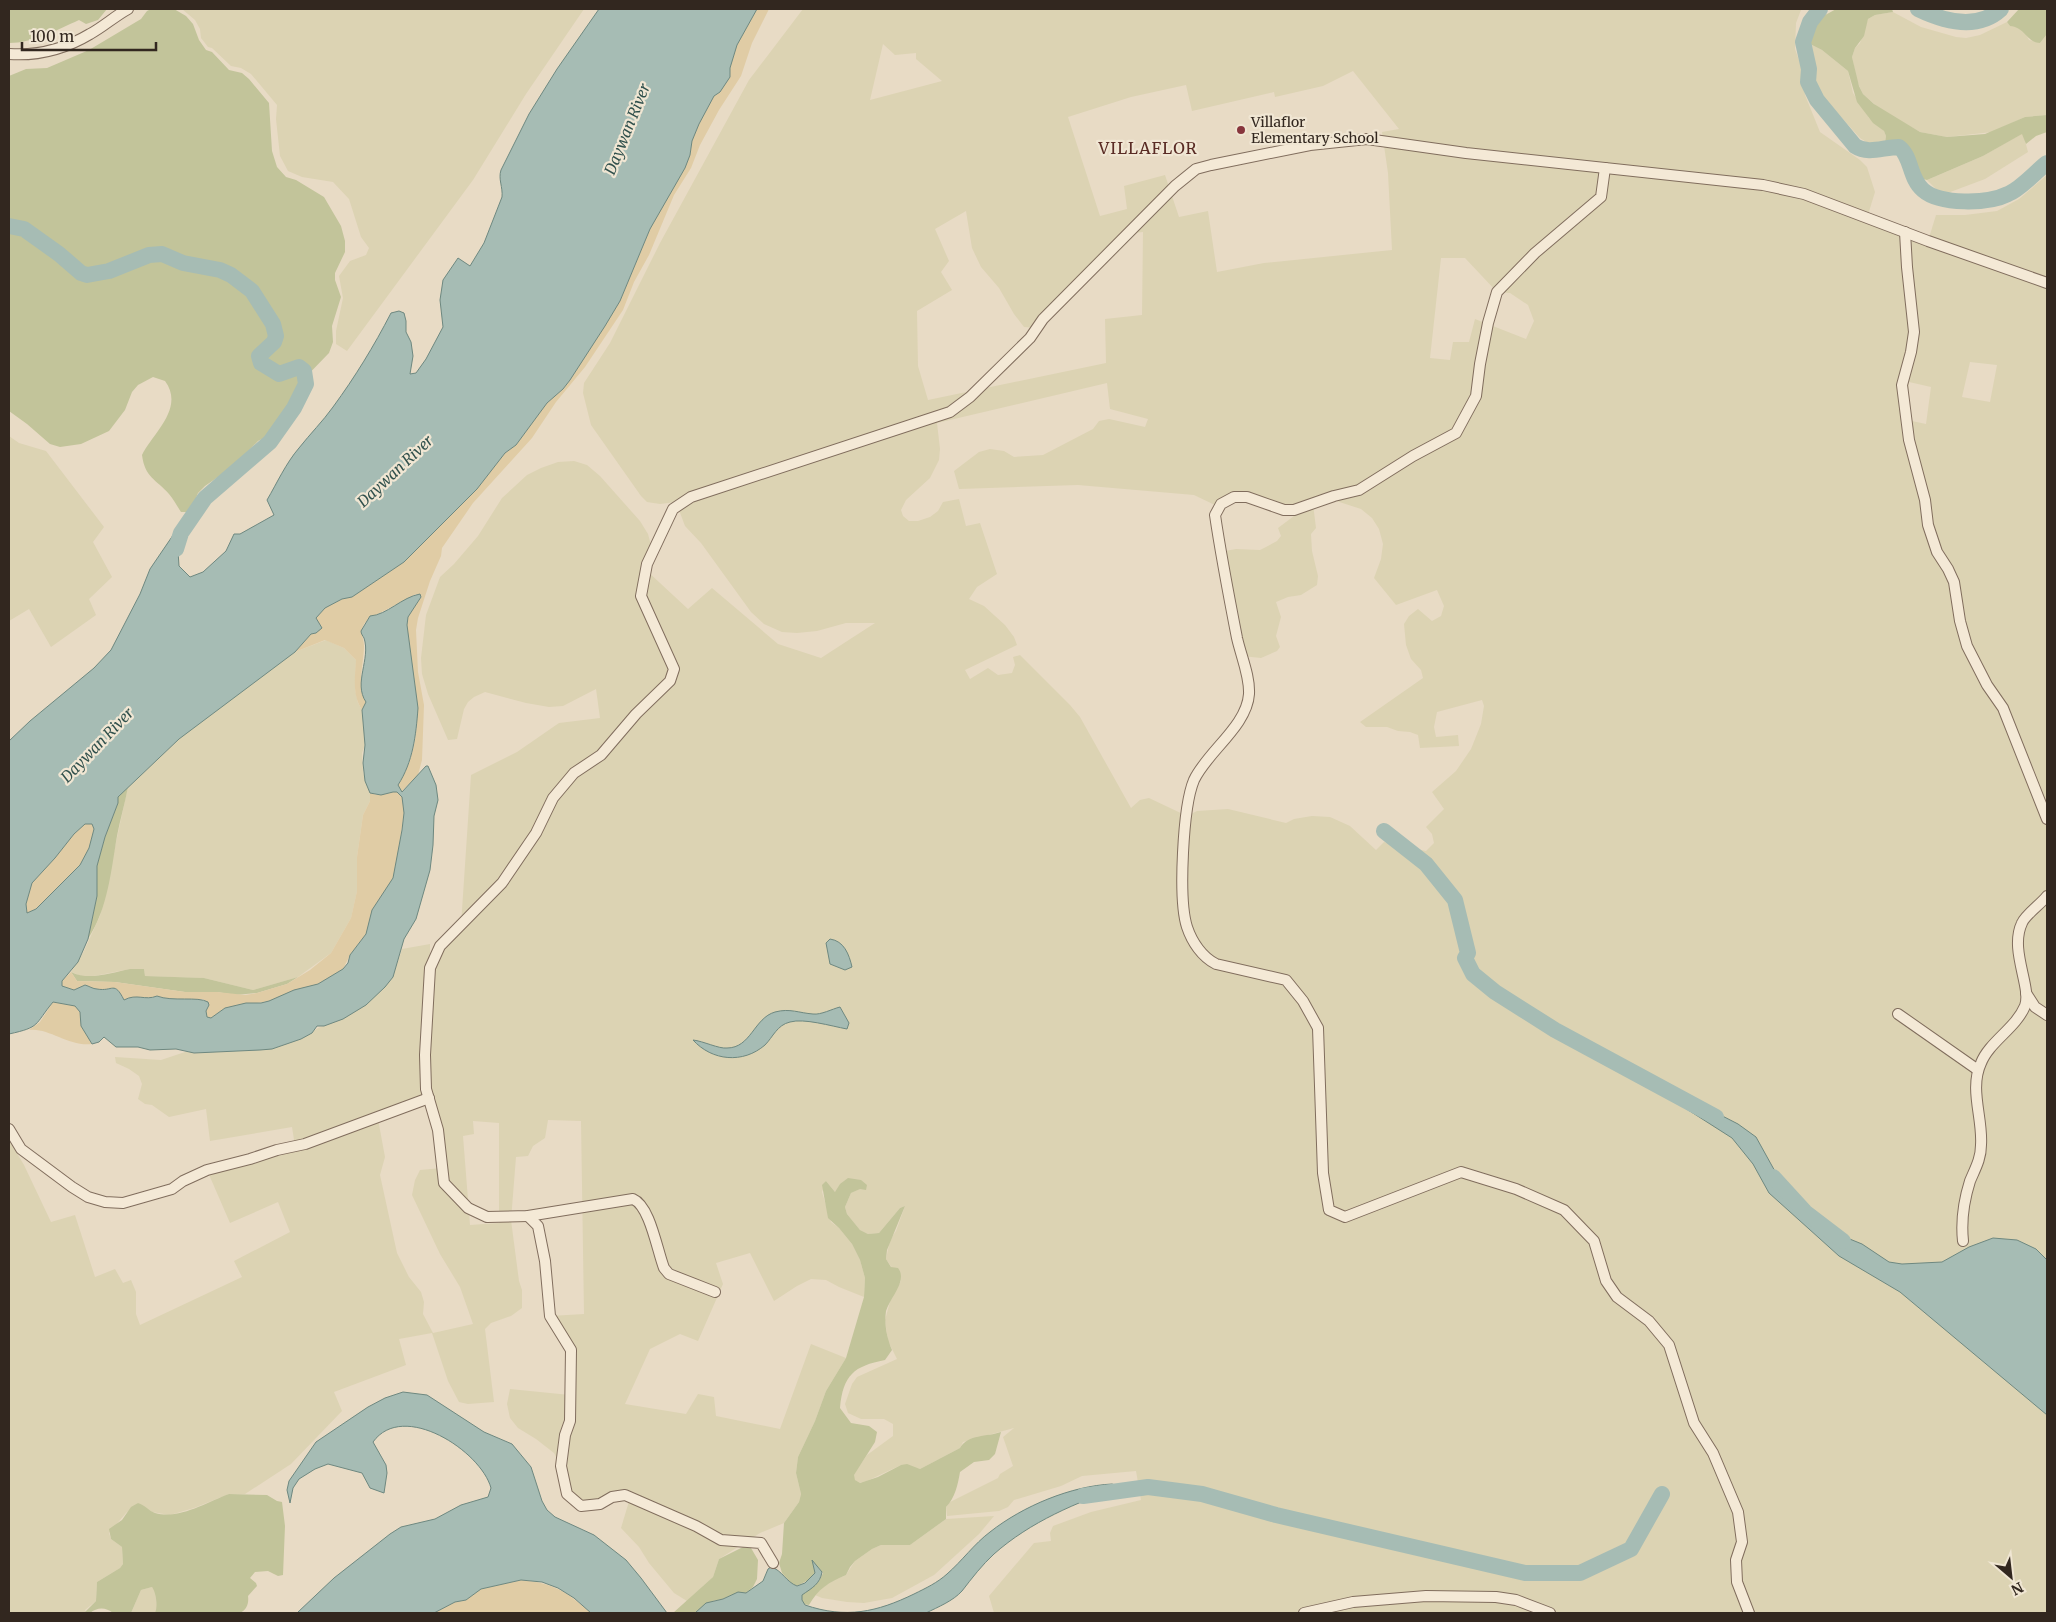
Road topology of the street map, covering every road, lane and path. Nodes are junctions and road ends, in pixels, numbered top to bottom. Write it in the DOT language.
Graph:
graph roads {
  1 [pos="128,9"];
  2 [pos="9,54"];
  3 [pos="1605,168"];
  4 [pos="1905,232"];
  5 [pos="2047,283"];
  6 [pos="2047,819"];
  7 [pos="2047,896"];
  8 [pos="2025,992"];
  9 [pos="1898,1014"];
  10 [pos="2047,1014"];
  11 [pos="1978,1070"];
  12 [pos="429,1098"];
  13 [pos="9,1129"];
  14 [pos="528,1216"];
  15 [pos="1964,1242"];
  16 [pos="715,1292"];
  17 [pos="773,1563"];
  18 [pos="1304,1613"];
  19 [pos="1550,1613"];
  20 [pos="1749,1613"];
  1 -- 2 [label="street"];
  3 -- 4 [label="street"];
  3 -- 12 [label="street"];
  3 -- 20 [label="street"];
  4 -- 5 [label="street"];
  4 -- 6 [label="street"];
  7 -- 8 [label="street"];
  8 -- 10 [label="street"];
  8 -- 11 [label="street"];
  9 -- 11 [label="street"];
  11 -- 15 [label="street"];
  12 -- 13 [label="street"];
  12 -- 14 [label="street"];
  14 -- 16 [label="street"];
  14 -- 17 [label="street"];
  18 -- 19 [label="street"];
}
